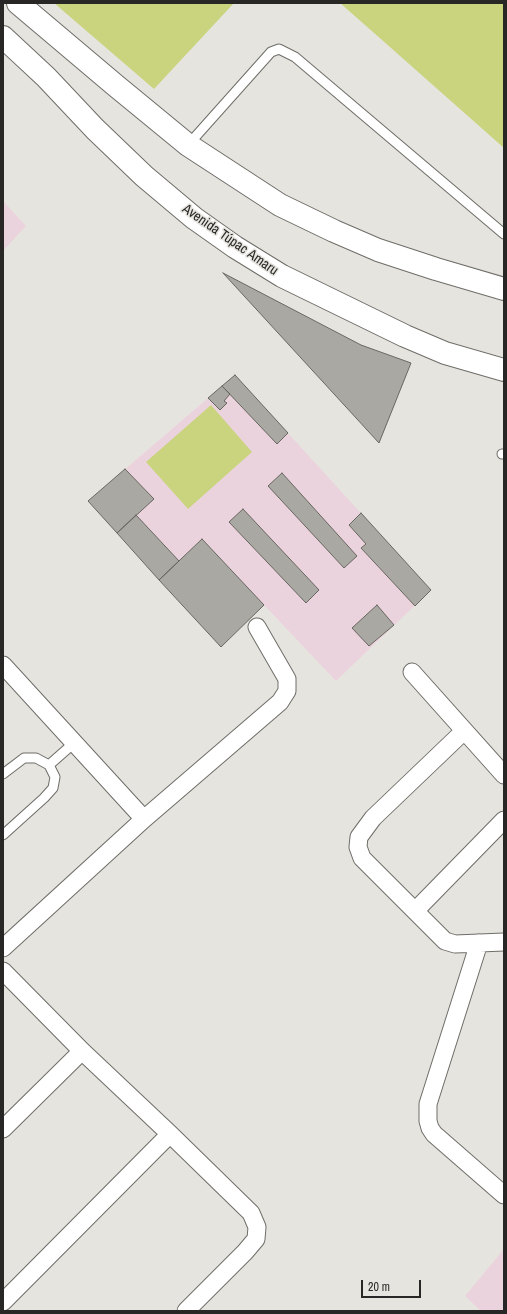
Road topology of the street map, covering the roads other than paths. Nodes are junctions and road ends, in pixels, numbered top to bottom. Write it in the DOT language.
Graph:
graph roads {
  1 [pos="18,3"];
  2 [pos="3,37"];
  3 [pos="188,145"];
  4 [pos="504,234"];
  5 [pos="504,289"];
  6 [pos="504,370"];
  7 [pos="257,627"];
  8 [pos="3,665"];
  9 [pos="412,672"];
  10 [pos="464,731"];
  11 [pos="74,743"];
  12 [pos="49,765"];
  13 [pos="3,774"];
  14 [pos="504,775"];
  15 [pos="144,819"];
  16 [pos="504,820"];
  17 [pos="3,835"];
  18 [pos="415,911"];
  19 [pos="504,942"];
  20 [pos="479,943"];
  21 [pos="3,948"];
  22 [pos="3,971"];
  23 [pos="82,1051"];
  24 [pos="3,1129"];
  25 [pos="170,1134"];
  26 [pos="504,1195"];
  27 [pos="3,1302"];
  28 [pos="186,1311"];
  1 -- 3 [label="main road"];
  2 -- 6 [label="main road, Avenida Túpac Amaru"];
  3 -- 4 [label="lane"];
  3 -- 5 [label="main road"];
  7 -- 15 [label="street"];
  8 -- 11 [label="street"];
  9 -- 10 [label="street"];
  10 -- 14 [label="street"];
  10 -- 18 [label="street"];
  11 -- 12 [label="lane"];
  11 -- 15 [label="street"];
  12 -- 13 [label="lane"];
  12 -- 17 [label="lane"];
  15 -- 21 [label="street"];
  16 -- 18 [label="street"];
  18 -- 20 [label="street"];
  19 -- 20 [label="street"];
  20 -- 26 [label="street"];
  22 -- 23 [label="street"];
  23 -- 24 [label="street"];
  23 -- 25 [label="street"];
  25 -- 27 [label="street"];
  25 -- 28 [label="street"];
}
